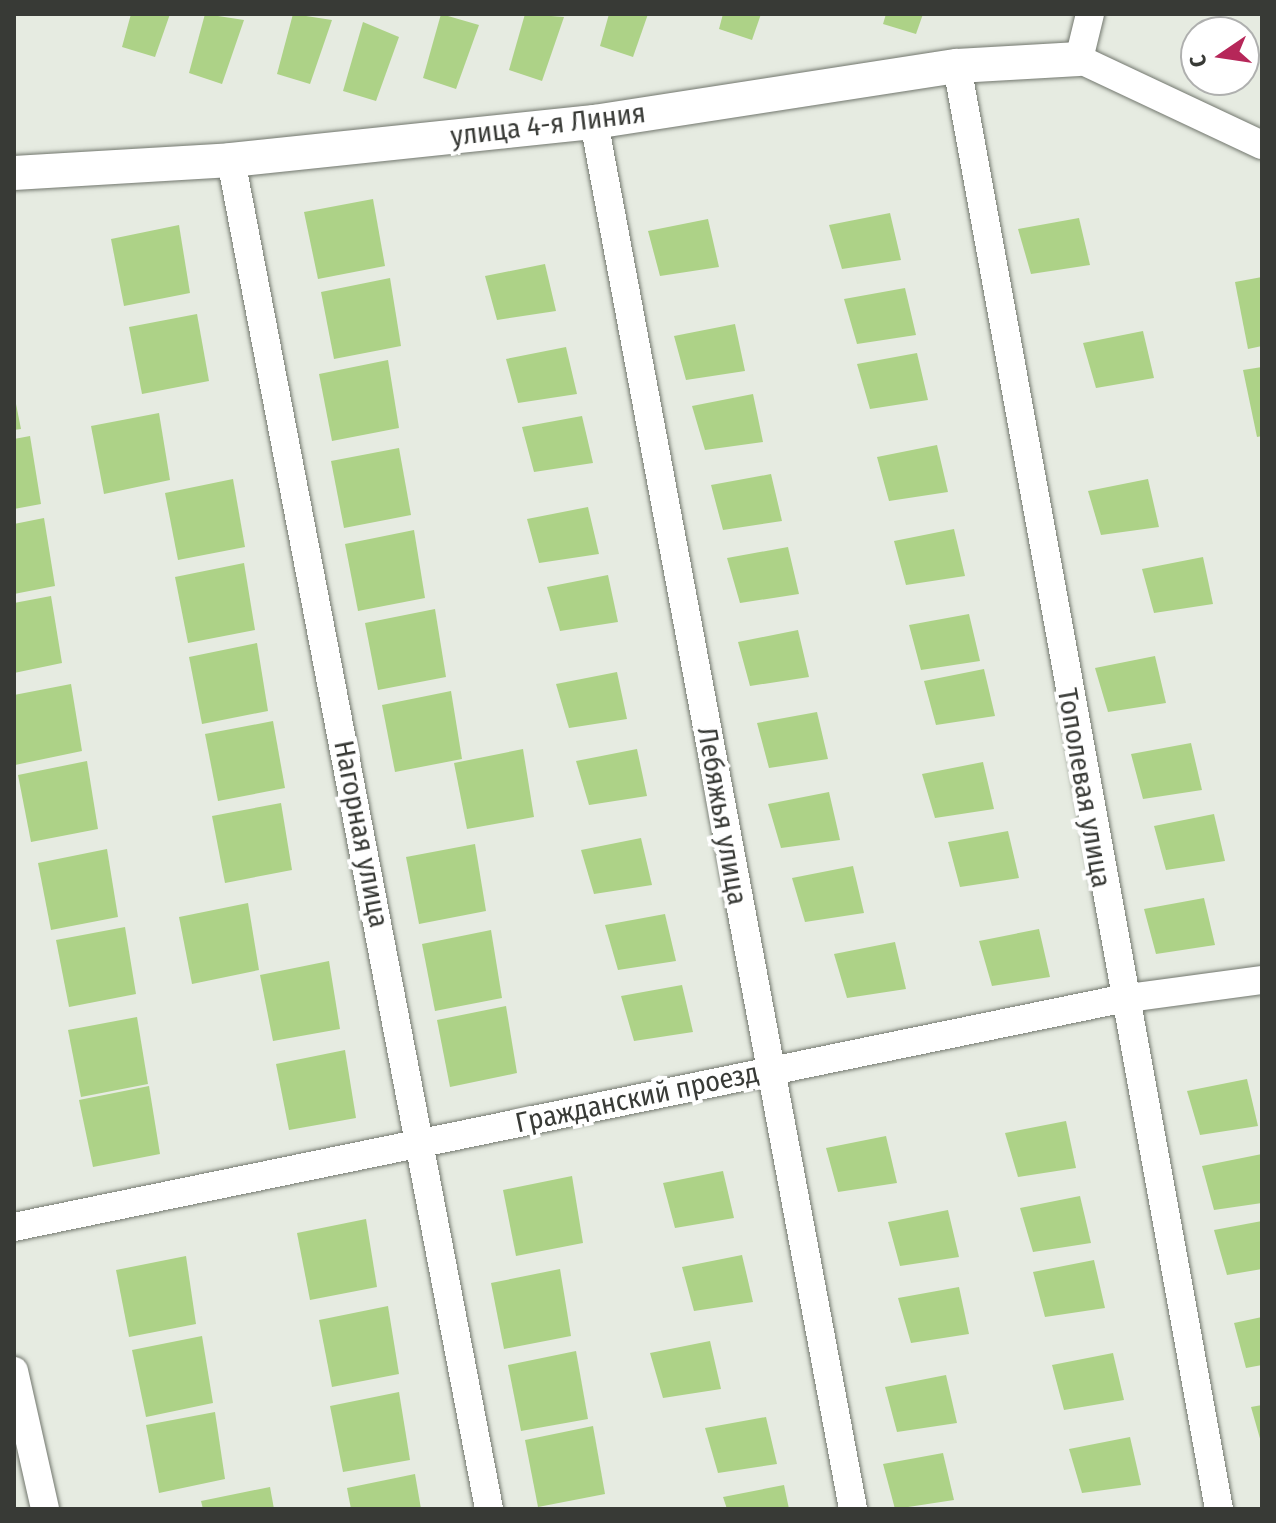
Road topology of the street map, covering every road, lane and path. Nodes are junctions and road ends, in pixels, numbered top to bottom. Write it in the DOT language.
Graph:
graph roads {
  1 [pos="1090,14"];
  2 [pos="1079,59"];
  3 [pos="957,66"];
  4 [pos="594,122"];
  5 [pos="1262,145"];
  6 [pos="231,160"];
  7 [pos="14,173"];
  8 [pos="1262,980"];
  9 [pos="1121,999"];
  10 [pos="769,1069"];
  11 [pos="422,1145"];
  12 [pos="14,1227"];
  13 [pos="14,1371"];
  14 [pos="45,1509"];
  15 [pos="489,1509"];
  16 [pos="853,1509"];
  17 [pos="1219,1509"];
  1 -- 2 [label="street"];
  2 -- 3 [label="street, улица 4-я Линия"];
  2 -- 5 [label="street"];
  3 -- 4 [label="street, улица 4-я Линия"];
  3 -- 9 [label="street, Тополевая улица"];
  4 -- 6 [label="street, улица 4-я Линия"];
  4 -- 10 [label="street, Лебяжья улица"];
  6 -- 7 [label="street, улица 4-я Линия"];
  6 -- 11 [label="street, Нагорная улица"];
  8 -- 9 [label="street, Гражданский проезд"];
  9 -- 10 [label="street, Гражданский проезд"];
  9 -- 17 [label="street, Тополевая улица"];
  10 -- 11 [label="street, Гражданский проезд"];
  10 -- 16 [label="street, Лебяжья улица"];
  11 -- 12 [label="street, Гражданский проезд"];
  11 -- 15 [label="street, Нагорная улица"];
  13 -- 14 [label="street"];
}
